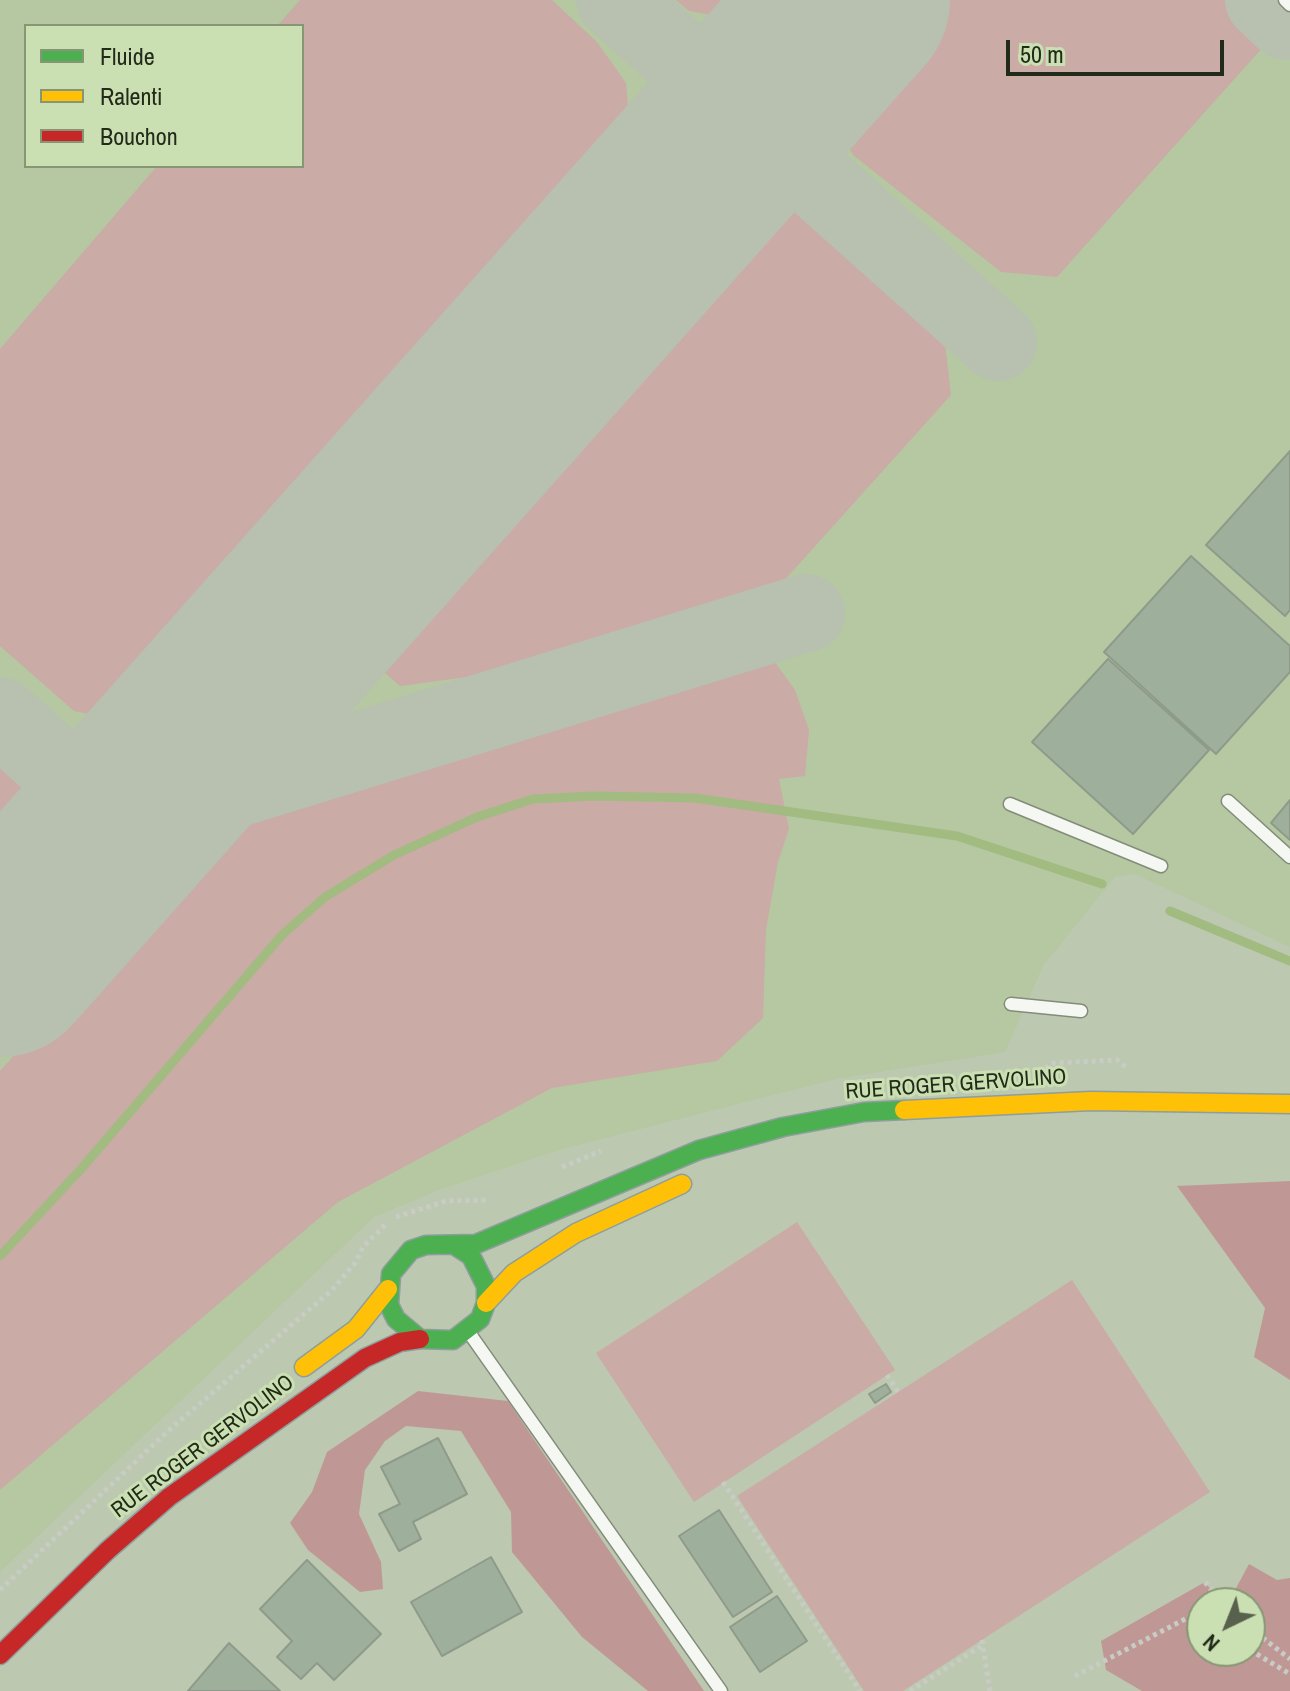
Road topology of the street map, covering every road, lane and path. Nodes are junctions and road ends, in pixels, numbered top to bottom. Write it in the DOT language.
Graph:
graph roads {
  1 [pos="1285,0"];
  2 [pos="1290,5"];
  3 [pos="1228,801"];
  4 [pos="1010,804"];
  5 [pos="1290,857"];
  6 [pos="1161,866"];
  7 [pos="1011,1004"];
  8 [pos="1081,1011"];
  9 [pos="1290,1104"];
  10 [pos="706,1174"];
  11 [pos="457,1247"];
  12 [pos="388,1289"];
  13 [pos="486,1303"];
  14 [pos="468,1332"];
  15 [pos="420,1339"];
  16 [pos="887,1375"];
  17 [pos="287,1379"];
  18 [pos="898,1392"];
  19 [pos="723,1482"];
  20 [pos="1205,1582"];
  21 [pos="1209,1587"];
  22 [pos="1186,1619"];
  23 [pos="1266,1640"];
  24 [pos="0,1655"];
  25 [pos="1290,1659"];
  26 [pos="1266,1660"];
  27 [pos="1290,1674"];
  28 [pos="1075,1676"];
  29 [pos="721,1691"];
  30 [pos="860,1691"];
  31 [pos="910,1691"];
  32 [pos="990,1691"];
  1 -- 2 [label="lane"];
  3 -- 5 [label="lane"];
  4 -- 6 [label="lane"];
  7 -- 8 [label="lane"];
  9 -- 11 [label="main road, RUE ROGER GERVOLINO"];
  10 -- 13 [label="main road"];
  11 -- 12 [label="main road"];
  11 -- 13 [label="main road"];
  12 -- 15 [label="main road"];
  12 -- 17 [label="main road, RUE ROGER GERVOLINO"];
  13 -- 14 [label="main road"];
  14 -- 15 [label="main road"];
  14 -- 29 [label="lane"];
  15 -- 24 [label="main road, RUE ROGER GERVOLINO"];
  16 -- 18 [label="path"];
  19 -- 30 [label="path"];
  20 -- 21 [label="path"];
  22 -- 28 [label="path"];
  23 -- 25 [label="path"];
  26 -- 27 [label="path"];
  31 -- 32 [label="path"];
}
